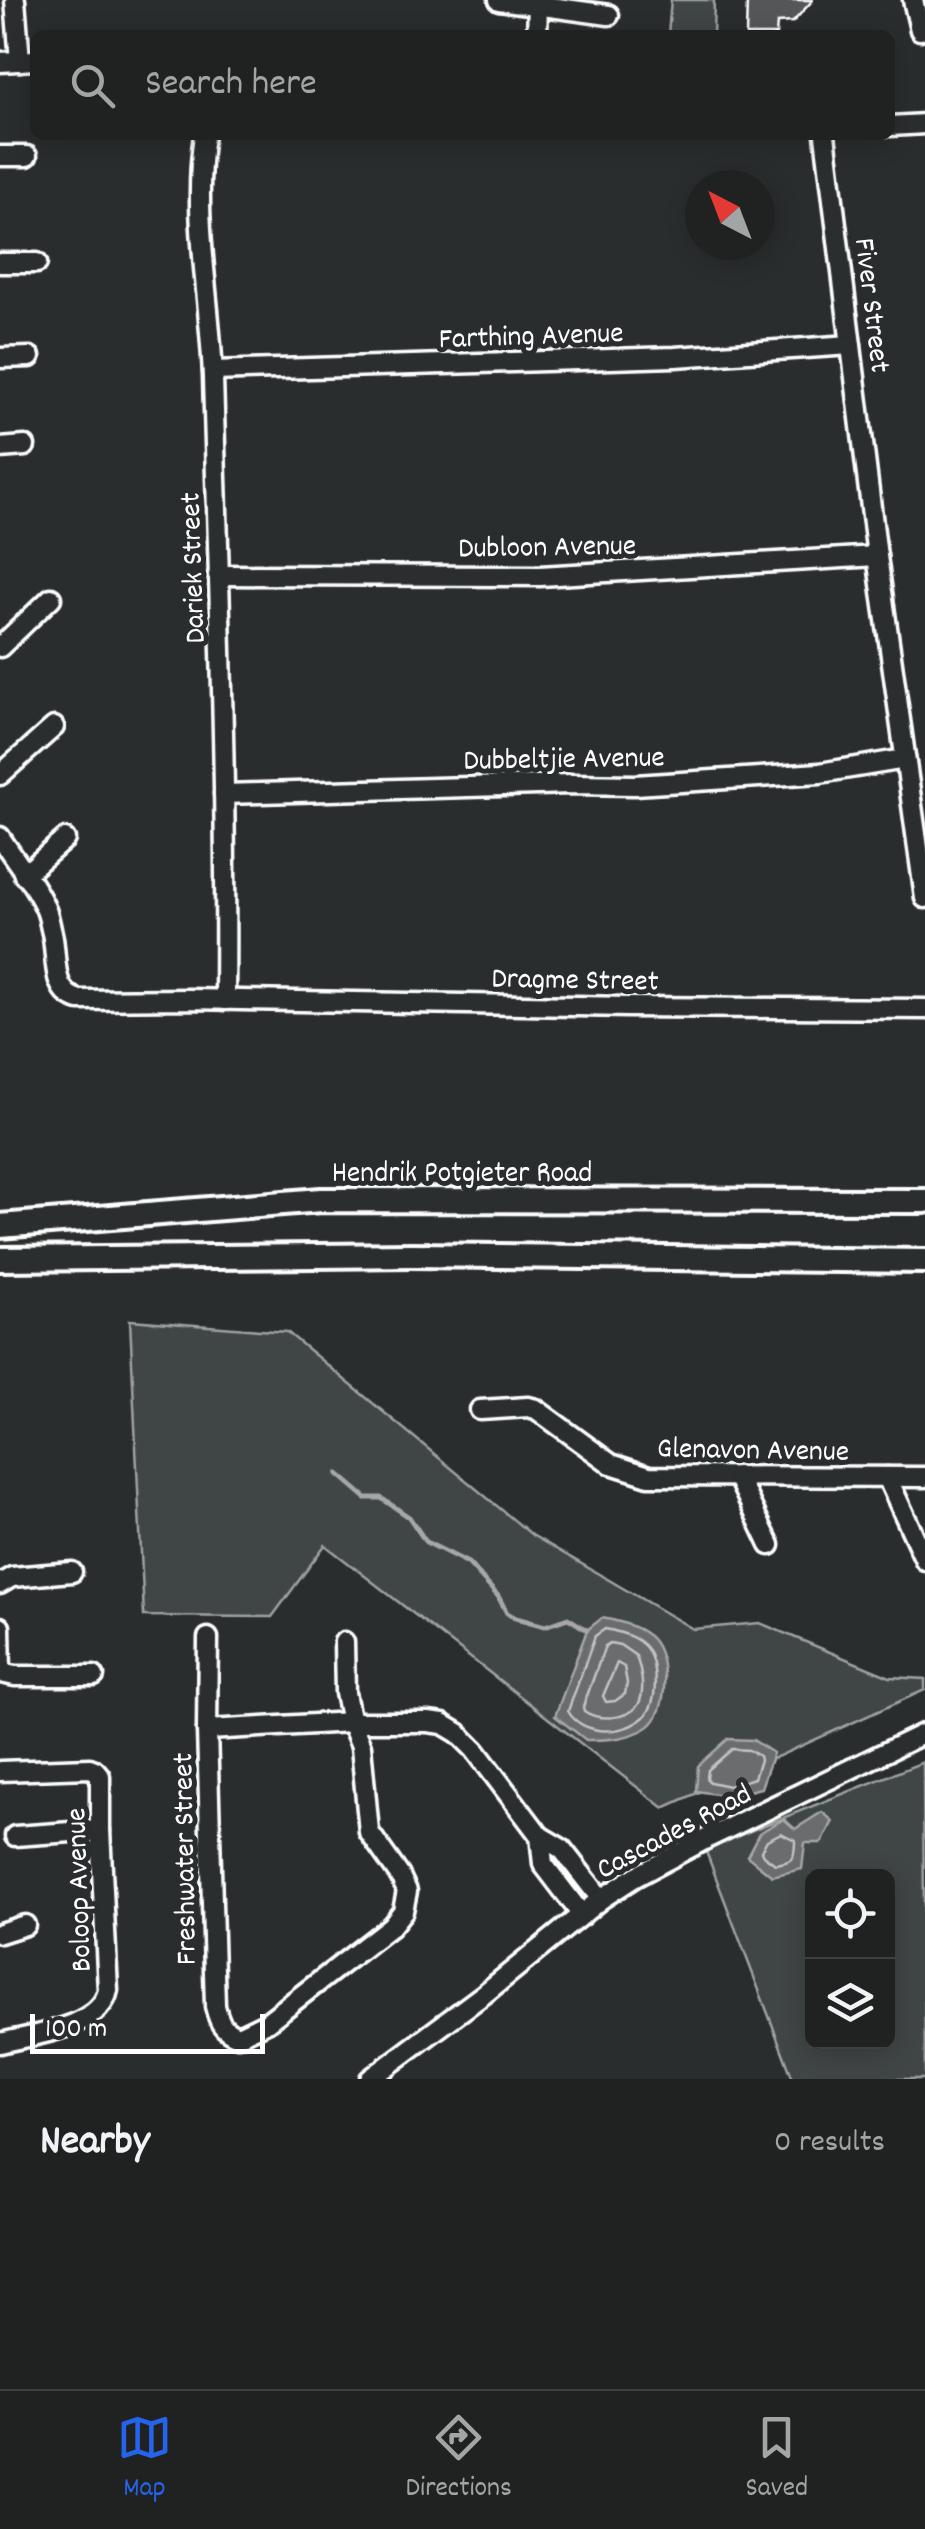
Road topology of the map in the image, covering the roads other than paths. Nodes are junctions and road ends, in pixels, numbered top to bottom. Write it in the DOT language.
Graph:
graph roads {
  1 [pos="16,0"];
  2 [pos="499,0"];
  3 [pos="912,0"];
  4 [pos="538,5"];
  5 [pos="609,15"];
  6 [pos="537,30"];
  7 [pos="920,30"];
  8 [pos="28,60"];
  9 [pos="0,62"];
  10 [pos="925,124"];
  11 [pos="895,126"];
  12 [pos="204,140"];
  13 [pos="826,140"];
  14 [pos="0,156"];
  15 [pos="27,156"];
  16 [pos="36,262"];
  17 [pos="0,264"];
  18 [pos="851,345"];
  19 [pos="30,357"];
  20 [pos="0,358"];
  21 [pos="212,371"];
  22 [pos="24,446"];
  23 [pos="0,448"];
  24 [pos="878,556"];
  25 [pos="218,574"];
  26 [pos="52,598"];
  27 [pos="0,647"];
  28 [pos="54,726"];
  29 [pos="905,759"];
  30 [pos="0,776"];
  31 [pos="224,794"];
  32 [pos="0,837"];
  33 [pos="65,839"];
  34 [pos="24,875"];
  35 [pos="925,898"];
  36 [pos="225,1000"];
  37 [pos="925,1009"];
  38 [pos="925,1201"];
  39 [pos="0,1226"];
  40 [pos="0,1259"];
  41 [pos="925,1261"];
  42 [pos="480,1410"];
  43 [pos="737,1476"];
  44 [pos="887,1477"];
  45 [pos="925,1477"];
  46 [pos="770,1545"];
  47 [pos="925,1560"];
  48 [pos="72,1572"];
  49 [pos="0,1584"];
  50 [pos="0,1627"];
  51 [pos="208,1638"];
  52 [pos="344,1642"];
  53 [pos="0,1674"];
  54 [pos="94,1676"];
  55 [pos="352,1722"];
  56 [pos="207,1730"];
  57 [pos="925,1732"];
  58 [pos="0,1771"];
  59 [pos="100,1830"];
  60 [pos="14,1836"];
  61 [pos="540,1836"];
  62 [pos="601,1900"];
  63 [pos="582,1915"];
  64 [pos="25,1925"];
  65 [pos="0,1933"];
  66 [pos="0,2043"];
  67 [pos="378,2076"];
  1 -- 8 [label="street"];
  2 -- 4 [label="street"];
  3 -- 7 [label="street"];
  4 -- 5 [label="street"];
  4 -- 6 [label="street"];
  8 -- 9 [label="street"];
  10 -- 11 [label="street"];
  12 -- 21 [label="street, Dariek Street"];
  13 -- 18 [label="street, Fiver Street"];
  14 -- 15 [label="street"];
  16 -- 17 [label="street"];
  18 -- 21 [label="street, Farthing Avenue"];
  18 -- 24 [label="street, Fiver Street"];
  19 -- 20 [label="street"];
  21 -- 25 [label="street, Dariek Street"];
  22 -- 23 [label="street"];
  24 -- 25 [label="street, Dubloon Avenue"];
  24 -- 29 [label="street, Fiver Street"];
  25 -- 31 [label="street, Dariek Street"];
  26 -- 27 [label="street"];
  28 -- 30 [label="street"];
  29 -- 31 [label="street, Dubbeltjie Avenue"];
  29 -- 35 [label="street, Fiver Street"];
  31 -- 36 [label="street, Dariek Street"];
  32 -- 34 [label="street"];
  33 -- 34 [label="street"];
  34 -- 36 [label="street, Dragme Street"];
  36 -- 37 [label="street, Dragme Street"];
  38 -- 39 [label="main road, Hendrik Potgieter Road"];
  40 -- 41 [label="main road"];
  42 -- 43 [label="street, Glenavon Avenue"];
  43 -- 44 [label="street, Glenavon Avenue"];
  43 -- 46 [label="street"];
  44 -- 45 [label="street, Glenavon Avenue"];
  44 -- 47 [label="street"];
  48 -- 49 [label="street"];
  50 -- 53 [label="street"];
  51 -- 56 [label="street, Freshwater Street"];
  52 -- 55 [label="street"];
  53 -- 54 [label="street"];
  55 -- 56 [label="street"];
  55 -- 56 [label="street, Freshwater Street"];
  55 -- 61 [label="street"];
  57 -- 62 [label="street, Cascades Road"];
  58 -- 59 [label="street, Boloop Avenue"];
  59 -- 60 [label="street"];
  59 -- 66 [label="street, Boloop Avenue"];
  61 -- 62 [label="street"];
  61 -- 63 [label="street"];
  62 -- 63 [label="street, Cascades Road"];
  63 -- 67 [label="street, Cascades Road"];
  64 -- 65 [label="street"];
}
